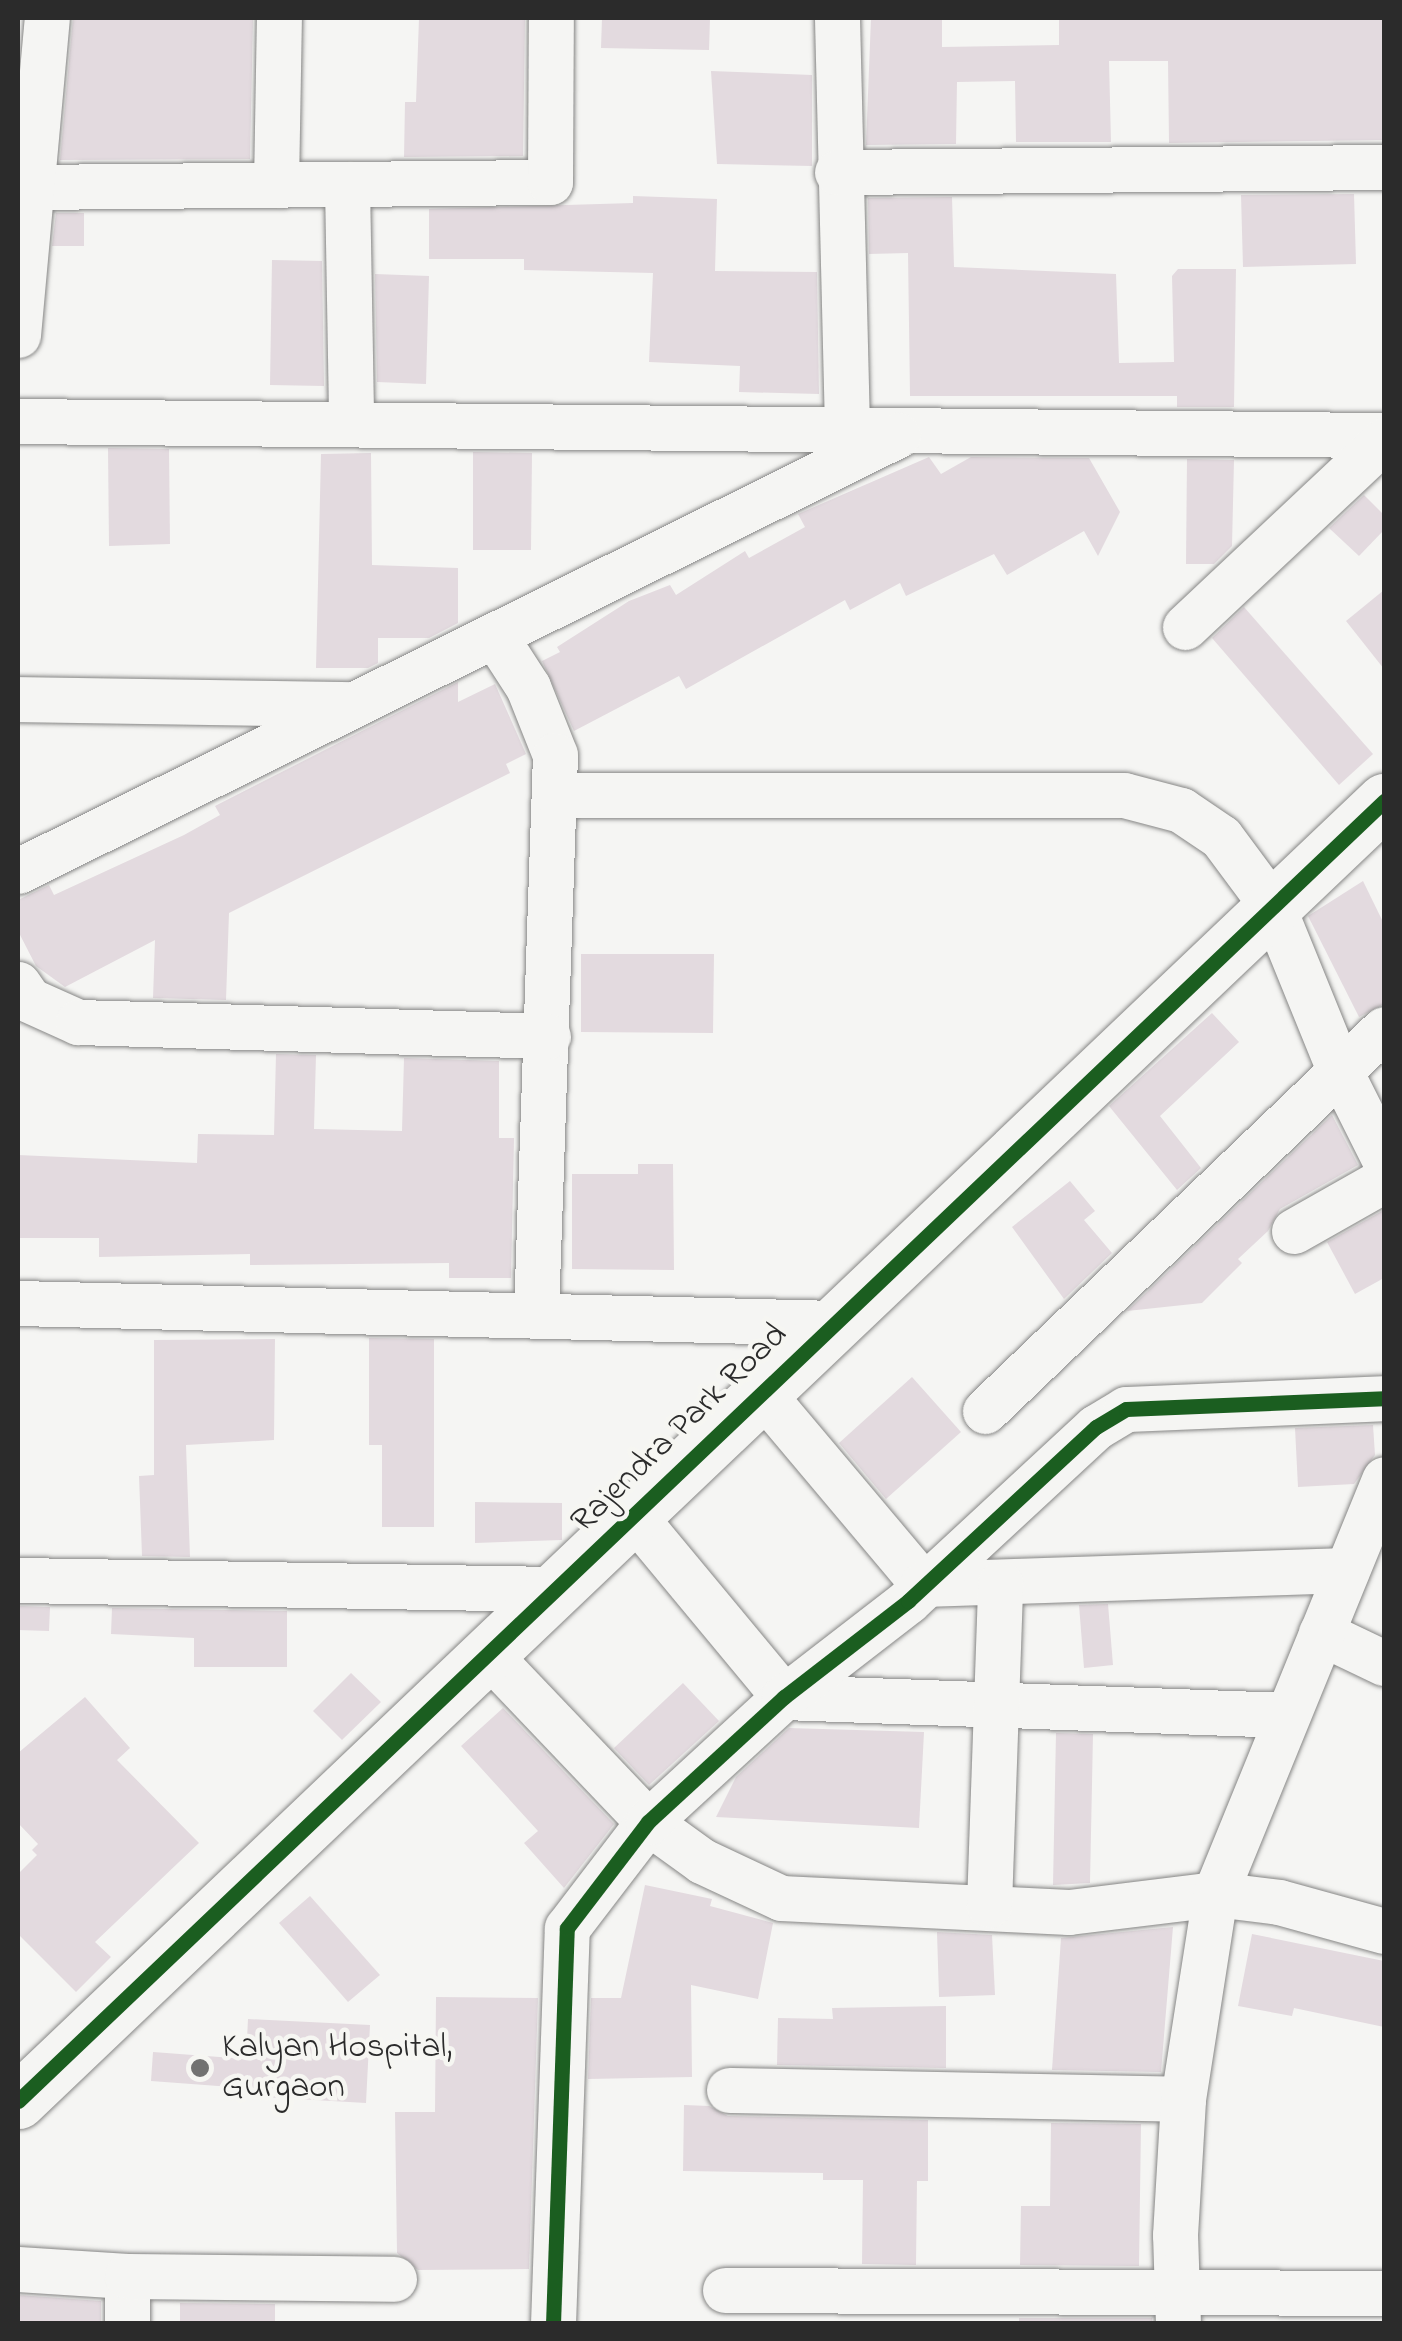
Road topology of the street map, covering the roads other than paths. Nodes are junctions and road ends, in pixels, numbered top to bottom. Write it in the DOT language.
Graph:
graph roads {
  1 [pos="48,18"];
  2 [pos="280,18"];
  3 [pos="551,18"];
  4 [pos="838,18"];
  5 [pos="1384,167"];
  6 [pos="838,172"];
  7 [pos="347,184"];
  8 [pos="276,185"];
  9 [pos="28,187"];
  10 [pos="18,335"];
  11 [pos="18,420"];
  12 [pos="351,424"];
  13 [pos="911,429"];
  14 [pos="847,430"];
  15 [pos="1384,437"];
  16 [pos="1185,627"];
  17 [pos="494,636"];
  18 [pos="18,699"];
  19 [pos="357,704"];
  20 [pos="558,795"];
  21 [pos="1384,801"];
  22 [pos="18,872"];
  23 [pos="1273,907"];
  24 [pos="18,984"];
  25 [pos="1384,1029"];
  26 [pos="548,1036"];
  27 [pos="1338,1067"];
  28 [pos="1384,1161"];
  29 [pos="1294,1231"];
  30 [pos="18,1303"];
  31 [pos="536,1312"];
  32 [pos="836,1323"];
  33 [pos="762,1394"];
  34 [pos="1384,1398"];
  35 [pos="985,1411"];
  36 [pos="1384,1479"];
  37 [pos="633,1515"];
  38 [pos="1346,1570"];
  39 [pos="18,1580"];
  40 [pos="1000,1583"];
  41 [pos="922,1584"];
  42 [pos="556,1590"];
  43 [pos="1321,1633"];
  44 [pos="488,1654"];
  45 [pos="1384,1663"];
  46 [pos="784,1697"];
  47 [pos="995,1704"];
  48 [pos="1286,1715"];
  49 [pos="648,1822"];
  50 [pos="1215,1894"];
  51 [pos="989,1906"];
  52 [pos="1384,1931"];
  53 [pos="728,2090"];
  54 [pos="1183,2099"];
  55 [pos="18,2101"];
  56 [pos="18,2270"];
  57 [pos="127,2276"];
  58 [pos="394,2280"];
  59 [pos="725,2290"];
  60 [pos="1384,2293"];
  61 [pos="1177,2308"];
  62 [pos="128,2324"];
  63 [pos="553,2324"];
  1 -- 9 [label="street"];
  2 -- 8 [label="street"];
  3 -- 7 [label="street"];
  4 -- 6 [label="street"];
  5 -- 6 [label="street"];
  6 -- 14 [label="street"];
  7 -- 8 [label="street"];
  7 -- 12 [label="street"];
  8 -- 9 [label="street"];
  9 -- 10 [label="street"];
  11 -- 12 [label="street"];
  12 -- 14 [label="street"];
  13 -- 14 [label="street"];
  13 -- 15 [label="street"];
  13 -- 17 [label="street"];
  15 -- 16 [label="street"];
  17 -- 19 [label="street"];
  17 -- 20 [label="street"];
  18 -- 19 [label="street"];
  19 -- 22 [label="street"];
  20 -- 23 [label="street"];
  20 -- 26 [label="street"];
  21 -- 23 [label="street, Rajendra Park Road"];
  23 -- 27 [label="street"];
  23 -- 32 [label="street, Rajendra Park Road"];
  24 -- 26 [label="street"];
  25 -- 27 [label="street"];
  26 -- 31 [label="street"];
  27 -- 28 [label="street"];
  27 -- 35 [label="street"];
  28 -- 29 [label="street"];
  30 -- 31 [label="street"];
  31 -- 32 [label="street"];
  32 -- 33 [label="street, Rajendra Park Road"];
  33 -- 37 [label="street, Rajendra Park Road"];
  33 -- 41 [label="street"];
  34 -- 41 [label="street"];
  36 -- 38 [label="street"];
  37 -- 42 [label="street, Rajendra Park Road"];
  37 -- 46 [label="street"];
  38 -- 40 [label="street"];
  38 -- 43 [label="street"];
  39 -- 42 [label="street"];
  40 -- 41 [label="street"];
  40 -- 47 [label="street"];
  41 -- 46 [label="street"];
  42 -- 44 [label="street, Rajendra Park Road"];
  43 -- 45 [label="street"];
  43 -- 48 [label="street"];
  44 -- 49 [label="street"];
  44 -- 55 [label="street, Rajendra Park Road"];
  46 -- 47 [label="street"];
  46 -- 49 [label="street"];
  47 -- 48 [label="street"];
  47 -- 51 [label="street"];
  48 -- 50 [label="street"];
  49 -- 51 [label="street"];
  49 -- 63 [label="street"];
  50 -- 51 [label="street"];
  50 -- 52 [label="street"];
  50 -- 54 [label="street"];
  53 -- 54 [label="street"];
  54 -- 61 [label="street"];
  56 -- 57 [label="street"];
  57 -- 58 [label="street"];
  57 -- 62 [label="street"];
  59 -- 61 [label="street"];
  60 -- 61 [label="street"];
}
